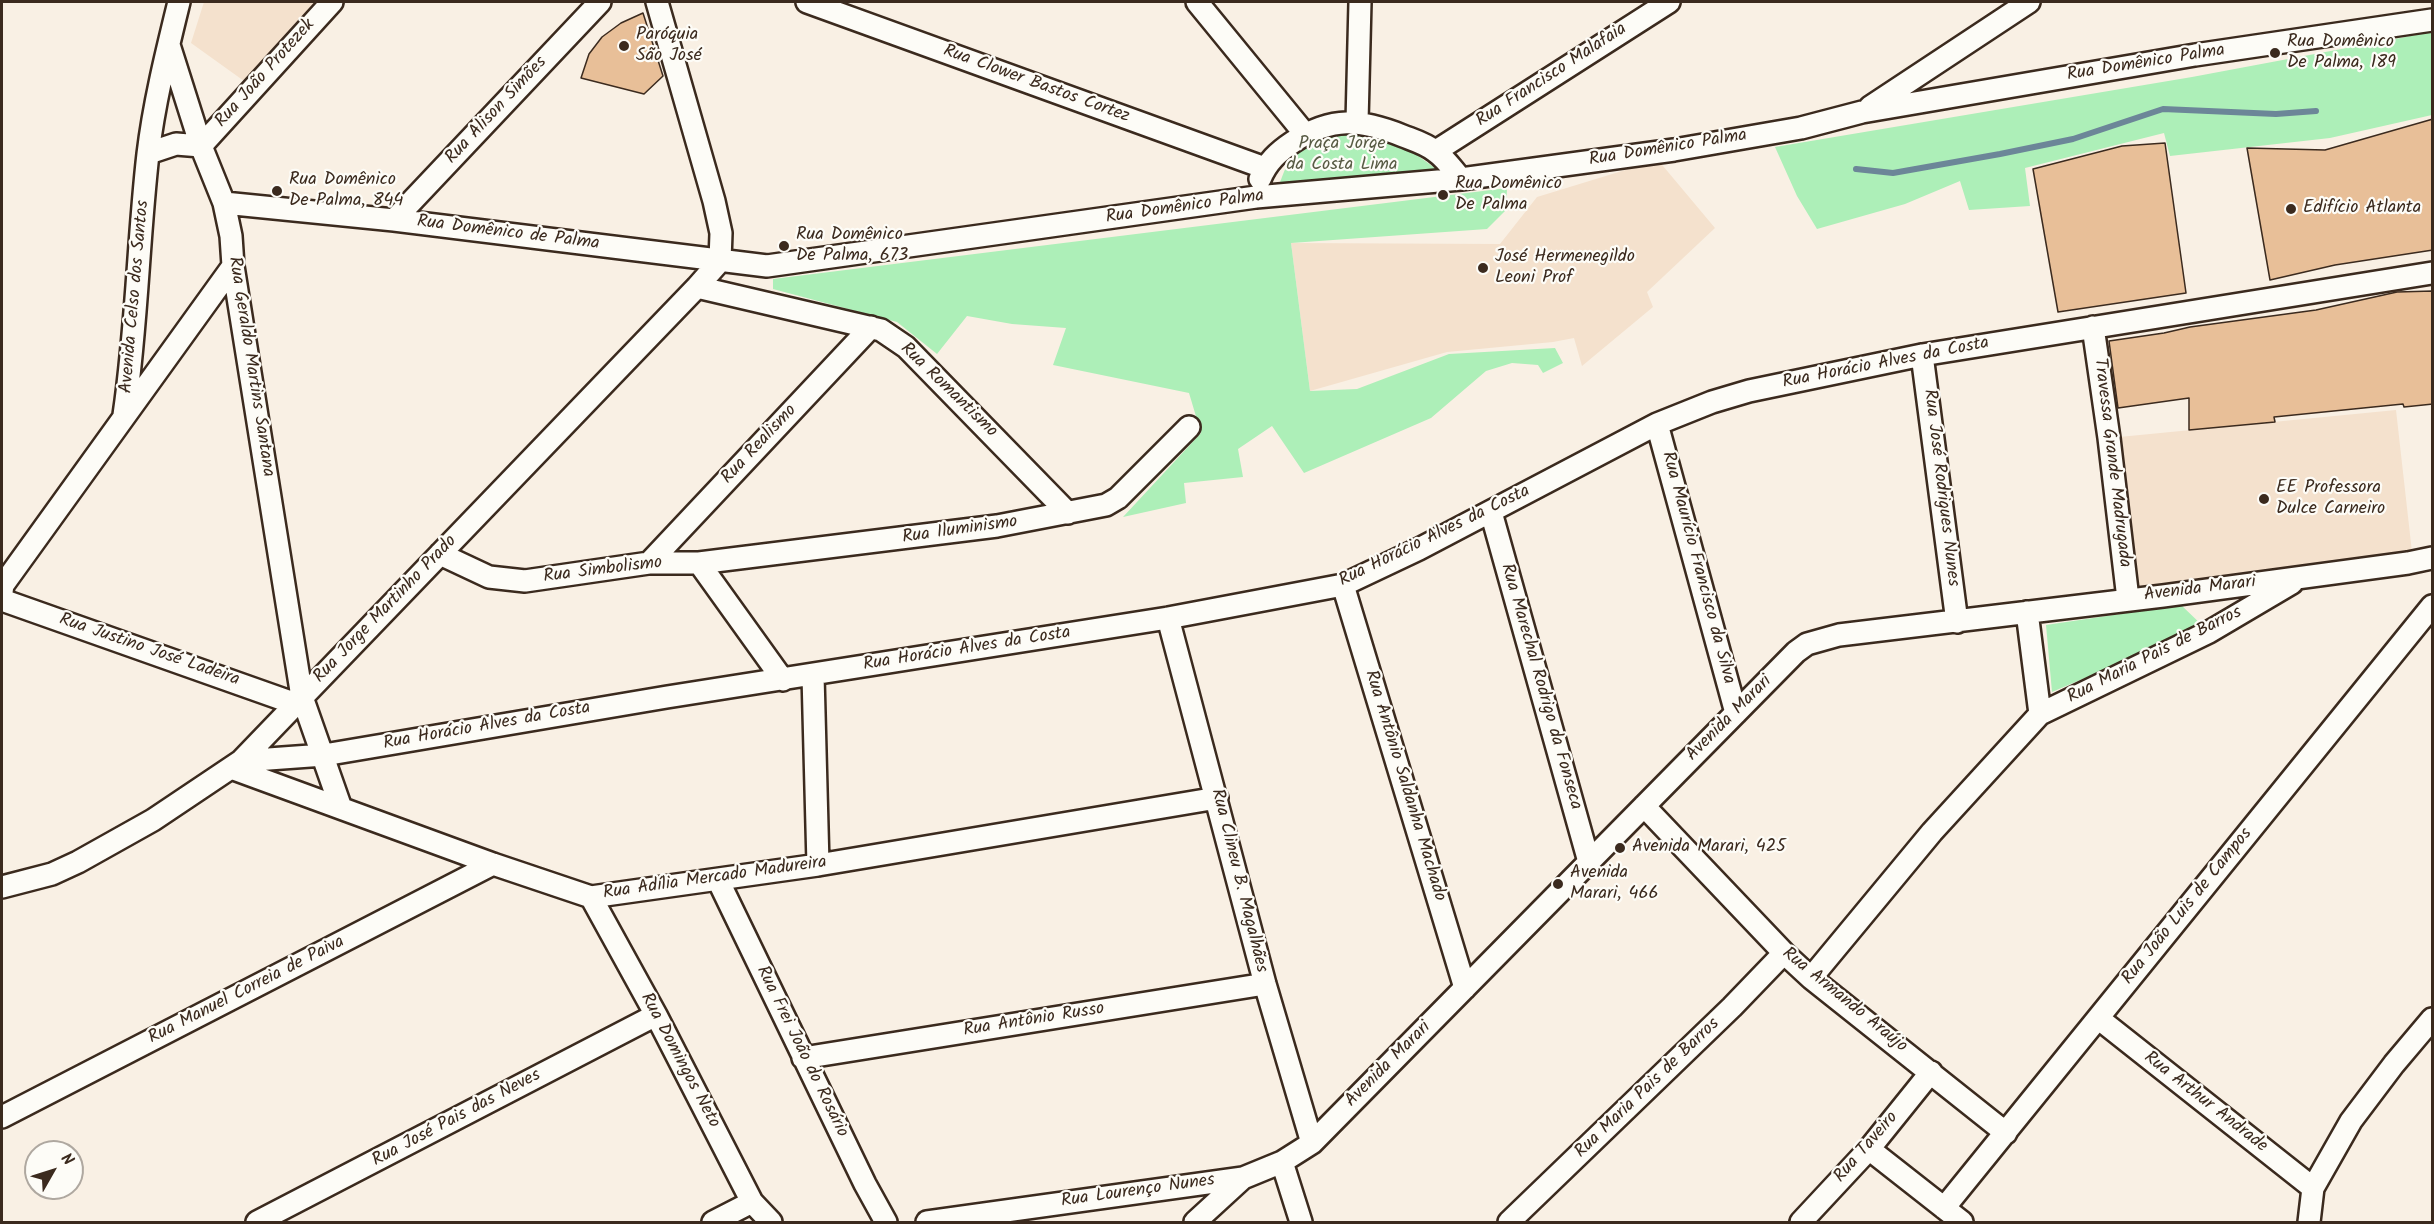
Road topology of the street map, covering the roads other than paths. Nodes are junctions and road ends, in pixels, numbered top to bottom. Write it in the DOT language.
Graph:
graph roads {
  1 [pos="179,2"];
  2 [pos="332,2"];
  3 [pos="600,2"];
  4 [pos="657,2"];
  5 [pos="807,2"];
  6 [pos="1197,2"];
  7 [pos="1360,2"];
  8 [pos="1669,2"];
  9 [pos="2029,2"];
  10 [pos="2433,20"];
  11 [pos="168,45"];
  12 [pos="1862,112"];
  13 [pos="1357,122"];
  14 [pos="1305,134"];
  15 [pos="201,146"];
  16 [pos="1436,151"];
  17 [pos="148,153"];
  18 [pos="1264,168"];
  19 [pos="1461,179"];
  20 [pos="1256,197"];
  21 [pos="224,203"];
  22 [pos="394,220"];
  23 [pos="720,261"];
  24 [pos="233,266"];
  25 [pos="2433,273"];
  26 [pos="697,287"];
  27 [pos="870,327"];
  28 [pos="2093,327"];
  29 [pos="1923,355"];
  30 [pos="124,415"];
  31 [pos="1657,424"];
  32 [pos="1189,427"];
  33 [pos="1491,512"];
  34 [pos="1068,513"];
  35 [pos="440,554"];
  36 [pos="2433,558"];
  37 [pos="649,563"];
  38 [pos="699,563"];
  39 [pos="2300,578"];
  40 [pos="1343,585"];
  41 [pos="2,590"];
  42 [pos="2128,599"];
  43 [pos="2433,606"];
  44 [pos="2028,612"];
  45 [pos="1168,618"];
  46 [pos="1957,622"];
  47 [pos="813,675"];
  48 [pos="783,680"];
  49 [pos="299,700"];
  50 [pos="1736,713"];
  51 [pos="2040,714"];
  52 [pos="324,755"];
  53 [pos="236,764"];
  54 [pos="1217,798"];
  55 [pos="1644,806"];
  56 [pos="341,808"];
  57 [pos="1589,862"];
  58 [pos="493,864"];
  59 [pos="818,865"];
  60 [pos="718,880"];
  61 [pos="2,887"];
  62 [pos="591,897"];
  63 [pos="1784,954"];
  64 [pos="1811,978"];
  65 [pos="1265,984"];
  66 [pos="1465,988"];
  67 [pos="656,1016"];
  68 [pos="2098,1018"];
  69 [pos="2433,1019"];
  70 [pos="803,1058"];
  71 [pos="1931,1072"];
  72 [pos="2,1117"];
  73 [pos="2006,1133"];
  74 [pos="1312,1143"];
  75 [pos="1869,1149"];
  76 [pos="1282,1162"];
  77 [pos="1243,1178"];
  78 [pos="2313,1188"];
  79 [pos="752,1202"];
  80 [pos="1944,1208"];
  81 [pos="257,1222"];
  82 [pos="713,1222"];
  83 [pos="771,1222"];
  84 [pos="886,1222"];
  85 [pos="927,1222"];
  86 [pos="1196,1222"];
  87 [pos="1301,1222"];
  88 [pos="1509,1222"];
  89 [pos="1801,1222"];
  90 [pos="1962,1222"];
  91 [pos="2309,1222"];
  1 -- 11 [label="street, Avenida Celso dos Santos"];
  2 -- 15 [label="street, Rua João Protezek"];
  3 -- 22 [label="street, Rua Alison Simões"];
  4 -- 23 [label="street"];
  5 -- 18 [label="street, Rua Clower Bastos Cortez"];
  6 -- 14 [label="street"];
  7 -- 13 [label="street"];
  8 -- 16 [label="street, Rua Francisco Malafaia"];
  9 -- 12 [label="street"];
  10 -- 12 [label="street, Rua Domênico Palma"];
  11 -- 15 [label="street, Rua Geraldo Martins Santana"];
  11 -- 17 [label="street, Avenida Celso dos Santos"];
  12 -- 19 [label="street, Rua Domênico Palma"];
  13 -- 14 [label="street"];
  13 -- 16 [label="street"];
  14 -- 18 [label="street"];
  15 -- 17 [label="street"];
  15 -- 21 [label="street, Rua Geraldo Martins Santana"];
  16 -- 19 [label="street"];
  17 -- 30 [label="street, Avenida Celso dos Santos"];
  18 -- 20 [label="street"];
  19 -- 20 [label="street, Rua Domênico Palma"];
  20 -- 23 [label="street, Rua Domênico Palma"];
  21 -- 22 [label="street, Rua Domênico de Palma"];
  21 -- 24 [label="street, Rua Geraldo Martins Santana"];
  22 -- 23 [label="street, Rua Domênico de Palma"];
  23 -- 26 [label="street, Rua Jorge Martinho Prado"];
  24 -- 30 [label="street"];
  24 -- 49 [label="street, Rua Geraldo Martins Santana"];
  25 -- 28 [label="street, Rua Horácio Alves da Costa"];
  26 -- 27 [label="street, Rua Romantismo"];
  26 -- 35 [label="street, Rua Jorge Martinho Prado"];
  27 -- 34 [label="street, Rua Romantismo"];
  27 -- 37 [label="street, Rua Realismo"];
  28 -- 29 [label="street, Rua Horácio Alves da Costa"];
  28 -- 42 [label="street, Travessa Grande Madrugada"];
  29 -- 31 [label="street, Rua Horácio Alves da Costa"];
  29 -- 46 [label="street, Rua José Rodrigues Nunes"];
  30 -- 41 [label="street, Avenida Celso dos Santos"];
  31 -- 33 [label="street, Rua Horácio Alves da Costa"];
  31 -- 50 [label="street, Rua Maurício Francisco da Silva"];
  32 -- 34 [label="street, Rua Iluminismo"];
  33 -- 40 [label="street, Rua Horácio Alves da Costa"];
  33 -- 57 [label="street, Rua Marechal Rodrigo da Fonseca"];
  34 -- 38 [label="street, Rua Iluminismo"];
  35 -- 37 [label="street, Rua Simbolismo"];
  35 -- 49 [label="street, Rua Jorge Martinho Prado"];
  36 -- 39 [label="street, Avenida Marari"];
  37 -- 38 [label="street, Rua Simbolismo"];
  38 -- 48 [label="street"];
  39 -- 42 [label="street, Avenida Marari"];
  39 -- 51 [label="street, Rua Maria Pais de Barros"];
  40 -- 45 [label="street, Rua Horácio Alves da Costa"];
  40 -- 66 [label="street, Rua Antônio Saldanha Machado"];
  41 -- 49 [label="street, Rua Justino José Ladeira"];
  42 -- 44 [label="street, Avenida Marari"];
  43 -- 68 [label="street, Rua João Luis de Campos"];
  44 -- 46 [label="street, Avenida Marari"];
  44 -- 51 [label="street"];
  45 -- 47 [label="street, Rua Horácio Alves da Costa"];
  45 -- 54 [label="street, Rua Clineu B. Magalhães"];
  46 -- 50 [label="street, Avenida Marari"];
  47 -- 48 [label="street, Rua Horácio Alves da Costa"];
  47 -- 59 [label="street"];
  48 -- 52 [label="street, Rua Horácio Alves da Costa"];
  49 -- 52 [label="street, Rua Geraldo Martins Santana"];
  49 -- 53 [label="street, Rua Jorge Martinho Prado"];
  50 -- 55 [label="street, Avenida Marari"];
  51 -- 64 [label="street, Rua Maria Pais de Barros"];
  52 -- 53 [label="street, Rua Horácio Alves da Costa"];
  52 -- 56 [label="street, Rua Geraldo Martins Santana"];
  53 -- 56 [label="street, Rua Adília Mercado Madureira"];
  53 -- 61 [label="street, Rua Jorge Martinho Prado"];
  54 -- 59 [label="street, Rua Adília Mercado Madureira"];
  54 -- 65 [label="street, Rua Clineu B. Magalhães"];
  55 -- 57 [label="street, Avenida Marari"];
  55 -- 63 [label="street, Rua Armando Araújo"];
  56 -- 58 [label="street, Rua Adília Mercado Madureira"];
  57 -- 66 [label="street, Avenida Marari"];
  58 -- 62 [label="street, Rua Adília Mercado Madureira"];
  58 -- 72 [label="street, Rua Manuel Correia de Paiva"];
  59 -- 60 [label="street, Rua Adília Mercado Madureira"];
  60 -- 62 [label="street, Rua Adília Mercado Madureira"];
  60 -- 70 [label="street, Rua Frei João do Rosário"];
  62 -- 67 [label="street, Rua Domingos Neto"];
  63 -- 64 [label="street, Rua Armando Araújo"];
  63 -- 88 [label="street, Rua Maria Pais de Barros"];
  64 -- 71 [label="street, Rua Armando Araújo"];
  65 -- 70 [label="street, Rua Antônio Russo"];
  65 -- 74 [label="street, Rua Clineu B. Magalhães"];
  66 -- 74 [label="street, Avenida Marari"];
  67 -- 79 [label="street, Rua Domingos Neto"];
  67 -- 81 [label="street, Rua José Pais das Neves"];
  68 -- 73 [label="street, Rua João Luis de Campos"];
  68 -- 78 [label="street, Rua Arthur Andrade"];
  69 -- 78 [label="street"];
  70 -- 84 [label="street, Rua Frei João do Rosário"];
  71 -- 73 [label="street, Rua Armando Araújo"];
  71 -- 75 [label="street, Rua Taveiro"];
  73 -- 80 [label="street, Rua João Luis de Campos"];
  74 -- 76 [label="street, Avenida Marari"];
  75 -- 80 [label="street"];
  75 -- 89 [label="street, Rua Taveiro"];
  76 -- 77 [label="street, Avenida Marari"];
  76 -- 87 [label="street"];
  77 -- 85 [label="street, Rua Lourenço Nunes"];
  77 -- 86 [label="street, Avenida Marari"];
  78 -- 91 [label="street"];
  79 -- 82 [label="street"];
  79 -- 83 [label="street, Rua Domingos Neto"];
  80 -- 90 [label="street"];
}
